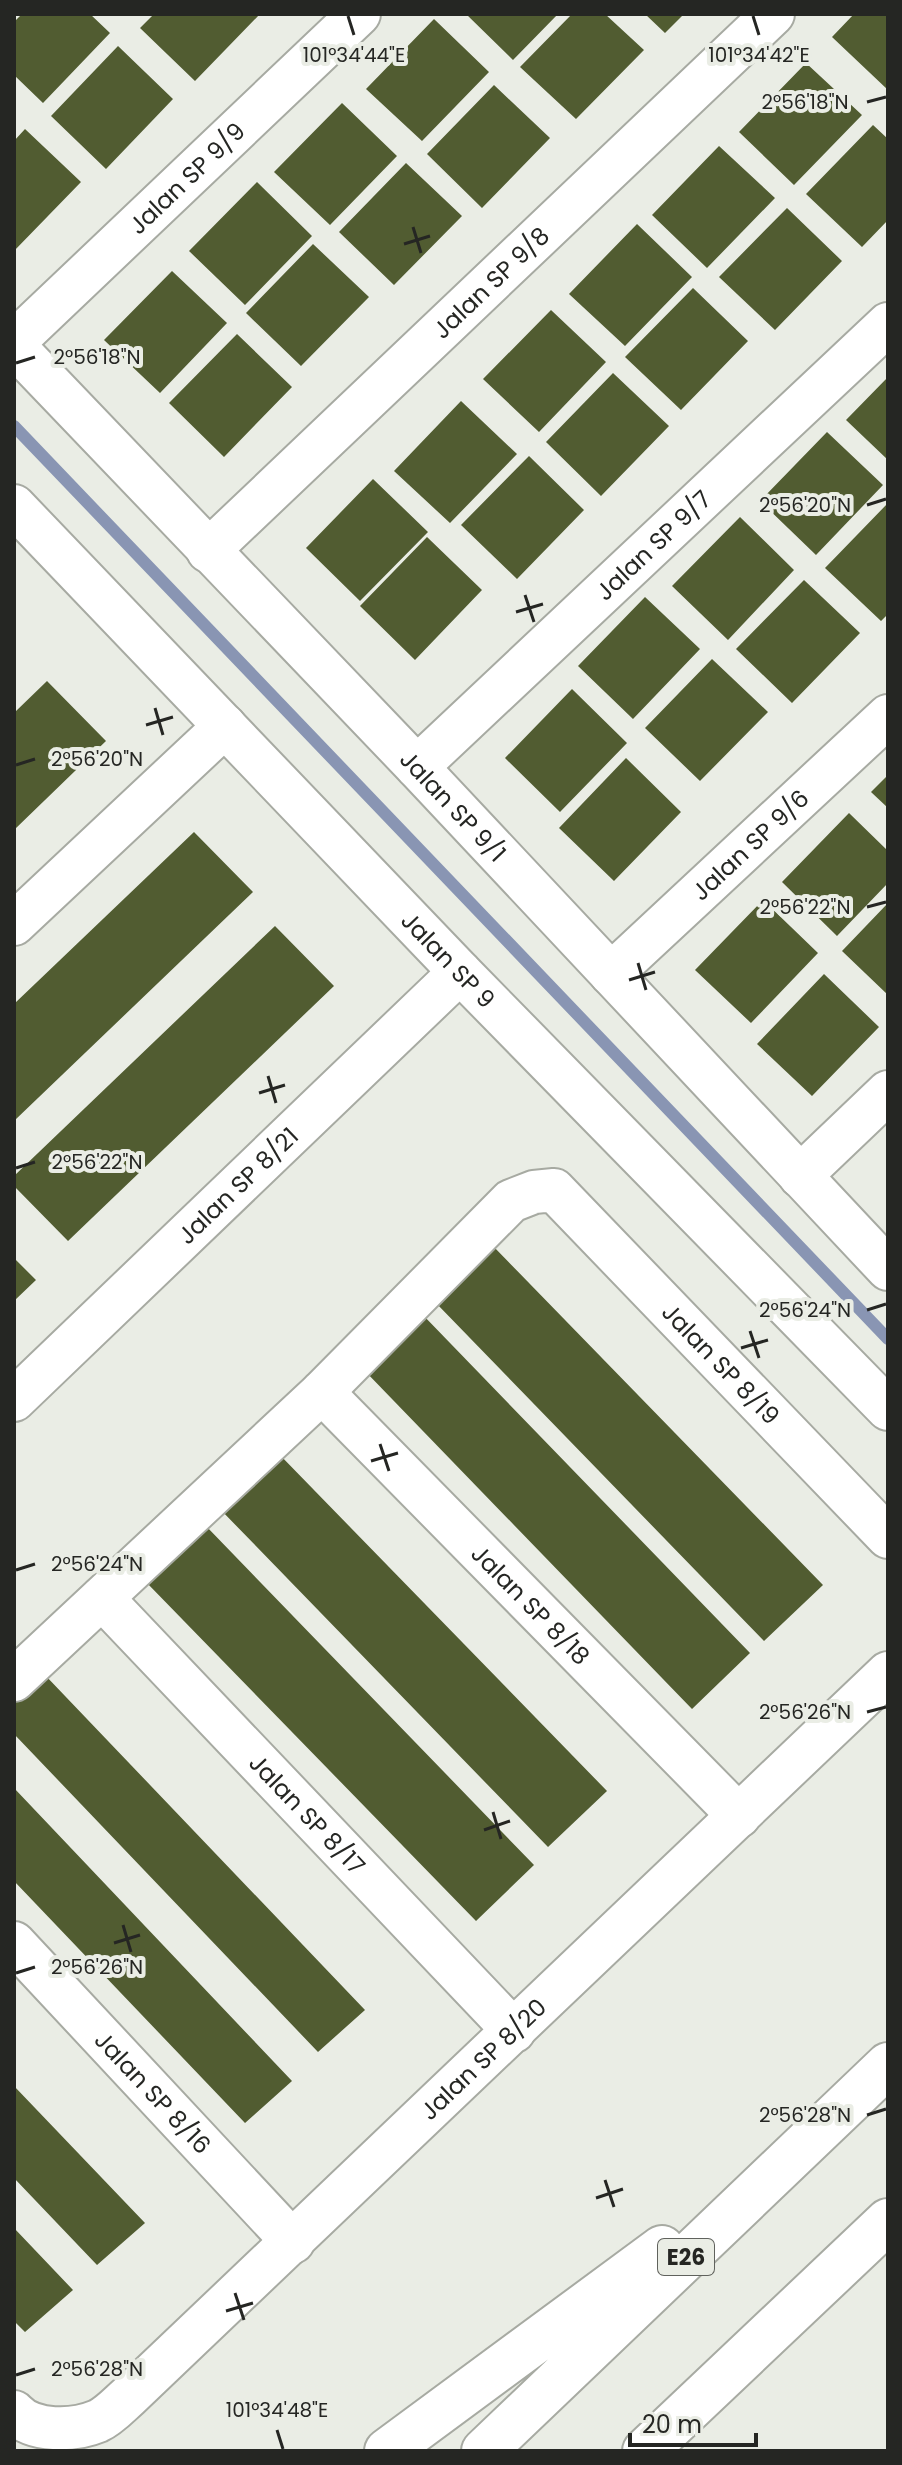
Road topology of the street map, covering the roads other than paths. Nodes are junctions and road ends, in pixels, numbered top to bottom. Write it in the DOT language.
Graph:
graph roads {
  1 [pos="359,14"];
  2 [pos="773,14"];
  3 [pos="888,324"];
  4 [pos="14,344"];
  5 [pos="14,506"];
  6 [pos="208,551"];
  7 [pos="888,716"];
  8 [pos="225,726"];
  9 [pos="417,767"];
  10 [pos="14,924"];
  11 [pos="460,972"];
  12 [pos="611,974"];
  13 [pos="888,1092"];
  14 [pos="800,1176"];
  15 [pos="888,1269"];
  16 [pos="322,1392"];
  17 [pos="14,1400"];
  18 [pos="888,1409"];
  19 [pos="888,1537"];
  20 [pos="102,1598"];
  21 [pos="888,1673"];
  22 [pos="14,1680"];
  23 [pos="739,1816"];
  24 [pos="14,1943"];
  25 [pos="514,2031"];
  26 [pos="888,2065"];
  27 [pos="805,2142"];
  28 [pos="888,2221"];
  29 [pos="293,2242"];
  30 [pos="14,2412"];
  31 [pos="387,2451"];
  32 [pos="484,2451"];
  33 [pos="645,2451"];
  1 -- 4 [label="street, Jalan SP 9/9"];
  2 -- 6 [label="street, Jalan SP 9/8"];
  3 -- 9 [label="street, Jalan SP 9/7"];
  4 -- 6 [label="street, Jalan SP 9/1"];
  5 -- 8 [label="street, Jalan SP 9"];
  6 -- 9 [label="street, Jalan SP 9/1"];
  7 -- 12 [label="street, Jalan SP 9/6"];
  8 -- 10 [label="street"];
  8 -- 11 [label="street, Jalan SP 9"];
  9 -- 12 [label="street, Jalan SP 9/1"];
  11 -- 17 [label="street, Jalan SP 8/21"];
  11 -- 18 [label="street, Jalan SP 9"];
  12 -- 14 [label="street, Jalan SP 9/1"];
  13 -- 14 [label="street"];
  14 -- 15 [label="street, Jalan SP 9/1"];
  16 -- 19 [label="street, Jalan SP 8/19"];
  16 -- 20 [label="street"];
  16 -- 23 [label="street, Jalan SP 8/18"];
  20 -- 22 [label="street"];
  20 -- 25 [label="street, Jalan SP 8/17"];
  21 -- 23 [label="street, Jalan SP 8/20"];
  23 -- 25 [label="street, Jalan SP 8/20"];
  24 -- 29 [label="street, Jalan SP 8/16"];
  25 -- 29 [label="street, Jalan SP 8/20"];
  26 -- 27 [label="highway, E26"];
  27 -- 31 [label="highway"];
  27 -- 32 [label="highway, E26"];
  28 -- 33 [label="highway"];
  29 -- 30 [label="street, Jalan SP 8/20"];
}
